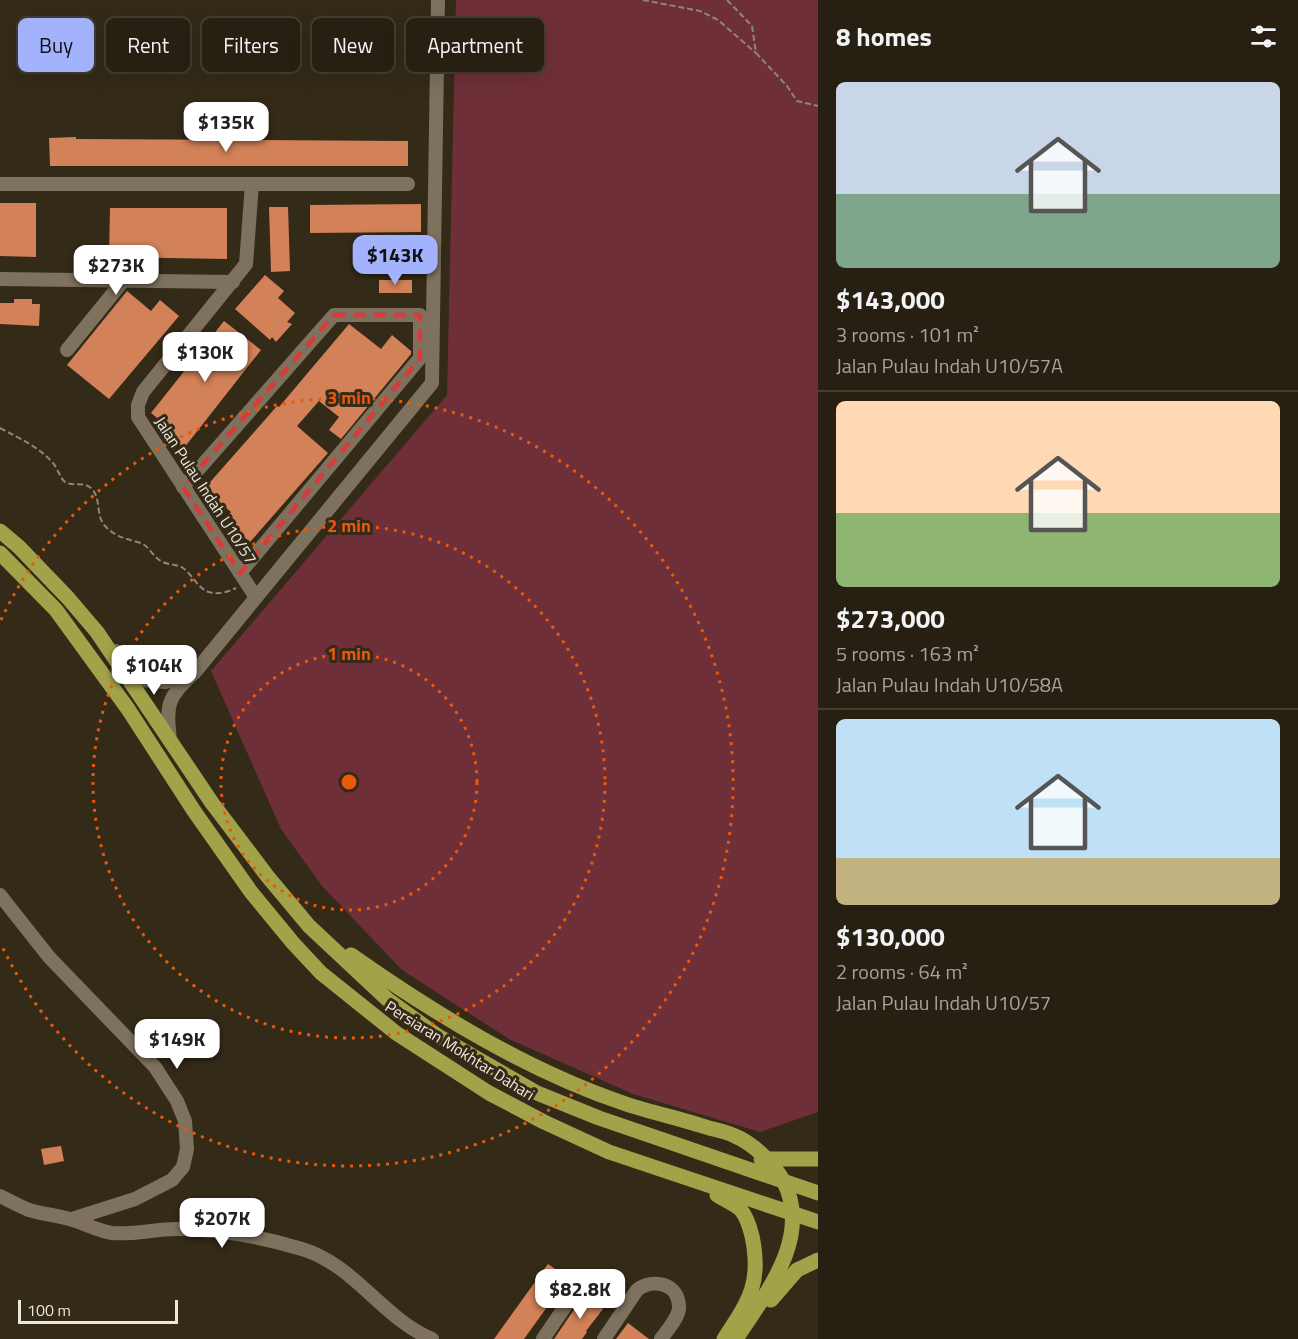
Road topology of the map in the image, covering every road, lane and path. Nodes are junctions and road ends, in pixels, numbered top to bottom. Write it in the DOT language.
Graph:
graph roads {
  1 [pos="438,0"];
  2 [pos="644,0"];
  3 [pos="727,0"];
  4 [pos="756,53"];
  5 [pos="818,106"];
  6 [pos="0,184"];
  7 [pos="252,184"];
  8 [pos="408,184"];
  9 [pos="0,279"];
  10 [pos="123,281"];
  11 [pos="233,282"];
  12 [pos="67,350"];
  13 [pos="0,428"];
  14 [pos="183,487"];
  15 [pos="0,531"];
  16 [pos="0,553"];
  17 [pos="243,578"];
  18 [pos="255,596"];
  19 [pos="97,632"];
  20 [pos="195,672"];
  21 [pos="170,741"];
  22 [pos="0,895"];
  23 [pos="309,926"];
  24 [pos="698,1153"];
  25 [pos="818,1159"];
  26 [pos="694,1181"];
  27 [pos="818,1193"];
  28 [pos="0,1196"];
  29 [pos="72,1219"];
  30 [pos="818,1222"];
  31 [pos="818,1260"];
  32 [pos="610,1284"];
  33 [pos="432,1339"];
  34 [pos="543,1339"];
  35 [pos="604,1339"];
  36 [pos="661,1339"];
  37 [pos="724,1339"];
  38 [pos="735,1339"];
  39 [pos="745,1339"];
  1 -- 18 [label="street"];
  2 -- 4 [label="path"];
  3 -- 4 [label="path"];
  4 -- 5 [label="path"];
  6 -- 7 [label="street"];
  7 -- 8 [label="street"];
  7 -- 11 [label="street, Jalan Pulau Indah U10/57"];
  9 -- 10 [label="street"];
  10 -- 11 [label="street"];
  10 -- 12 [label="street"];
  11 -- 14 [label="street, Jalan Pulau Indah U10/57"];
  13 -- 17 [label="path"];
  14 -- 17 [label="street, Jalan Pulau Indah U10/57"];
  14 -- 17 [label="street"];
  15 -- 19 [label="main road, Persiaran Mokhtar Dahari"];
  16 -- 26 [label="main road, Persiaran Mokhtar Dahari"];
  17 -- 18 [label="street, Jalan Pulau Indah U10/57"];
  18 -- 20 [label="street"];
  19 -- 20 [label="street"];
  19 -- 21 [label="main road, Persiaran Mokhtar Dahari"];
  20 -- 21 [label="street"];
  21 -- 23 [label="main road, Persiaran Mokhtar Dahari"];
  22 -- 29 [label="street"];
  23 -- 24 [label="main road, Persiaran Mokhtar Dahari"];
  23 -- 38 [label="main road"];
  24 -- 25 [label="main road"];
  24 -- 27 [label="main road, Persiaran Mokhtar Dahari"];
  26 -- 30 [label="main road, Persiaran Mokhtar Dahari"];
  26 -- 37 [label="main road"];
  28 -- 29 [label="street"];
  29 -- 33 [label="street"];
  31 -- 39 [label="main road"];
  32 -- 34 [label="street"];
  35 -- 36 [label="street"];
}
